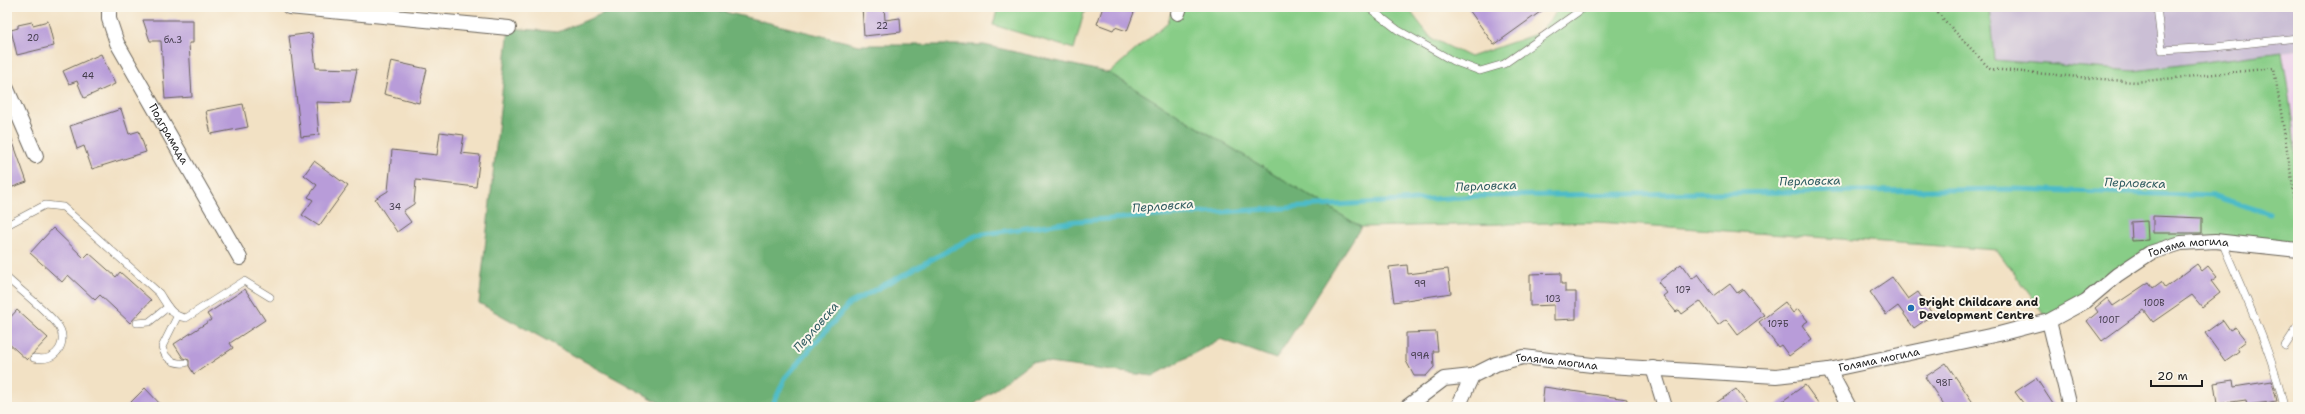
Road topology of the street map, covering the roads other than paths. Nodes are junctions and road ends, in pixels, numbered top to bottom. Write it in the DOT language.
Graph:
graph roads {
  1 [pos="109,7"];
  2 [pos="289,7"];
  3 [pos="1368,7"];
  4 [pos="1585,7"];
  5 [pos="2157,7"];
  6 [pos="509,28"];
  7 [pos="2298,38"];
  8 [pos="7,89"];
  9 [pos="36,156"];
  10 [pos="7,225"];
  11 [pos="2222,242"];
  12 [pos="2298,250"];
  13 [pos="240,258"];
  14 [pos="7,278"];
  15 [pos="270,297"];
  16 [pos="168,307"];
  17 [pos="178,317"];
  18 [pos="2049,321"];
  19 [pos="137,323"];
  20 [pos="2298,326"];
  21 [pos="2285,346"];
  22 [pos="34,358"];
  23 [pos="185,363"];
  24 [pos="1653,368"];
  25 [pos="1829,370"];
  26 [pos="1472,376"];
  27 [pos="1407,407"];
  28 [pos="1458,407"];
  29 [pos="1665,407"];
  30 [pos="1849,407"];
  31 [pos="2070,407"];
  32 [pos="2284,407"];
  1 -- 13 [label="street, Подграмада"];
  2 -- 6 [label="street"];
  3 -- 4 [label="lane"];
  5 -- 7 [label="lane"];
  8 -- 9 [label="street"];
  10 -- 16 [label="lane"];
  11 -- 12 [label="street, Голяма могила"];
  11 -- 18 [label="street, Голяма могила"];
  11 -- 32 [label="lane"];
  14 -- 22 [label="lane"];
  15 -- 17 [label="lane"];
  16 -- 17 [label="lane"];
  16 -- 19 [label="lane"];
  17 -- 23 [label="lane"];
  18 -- 25 [label="street, Голяма могила"];
  18 -- 31 [label="street"];
  20 -- 21 [label="lane"];
  24 -- 25 [label="street, Голяма могила"];
  24 -- 26 [label="street, Голяма могила"];
  24 -- 29 [label="street"];
  25 -- 30 [label="street"];
  26 -- 27 [label="street"];
  26 -- 28 [label="street"];
}
